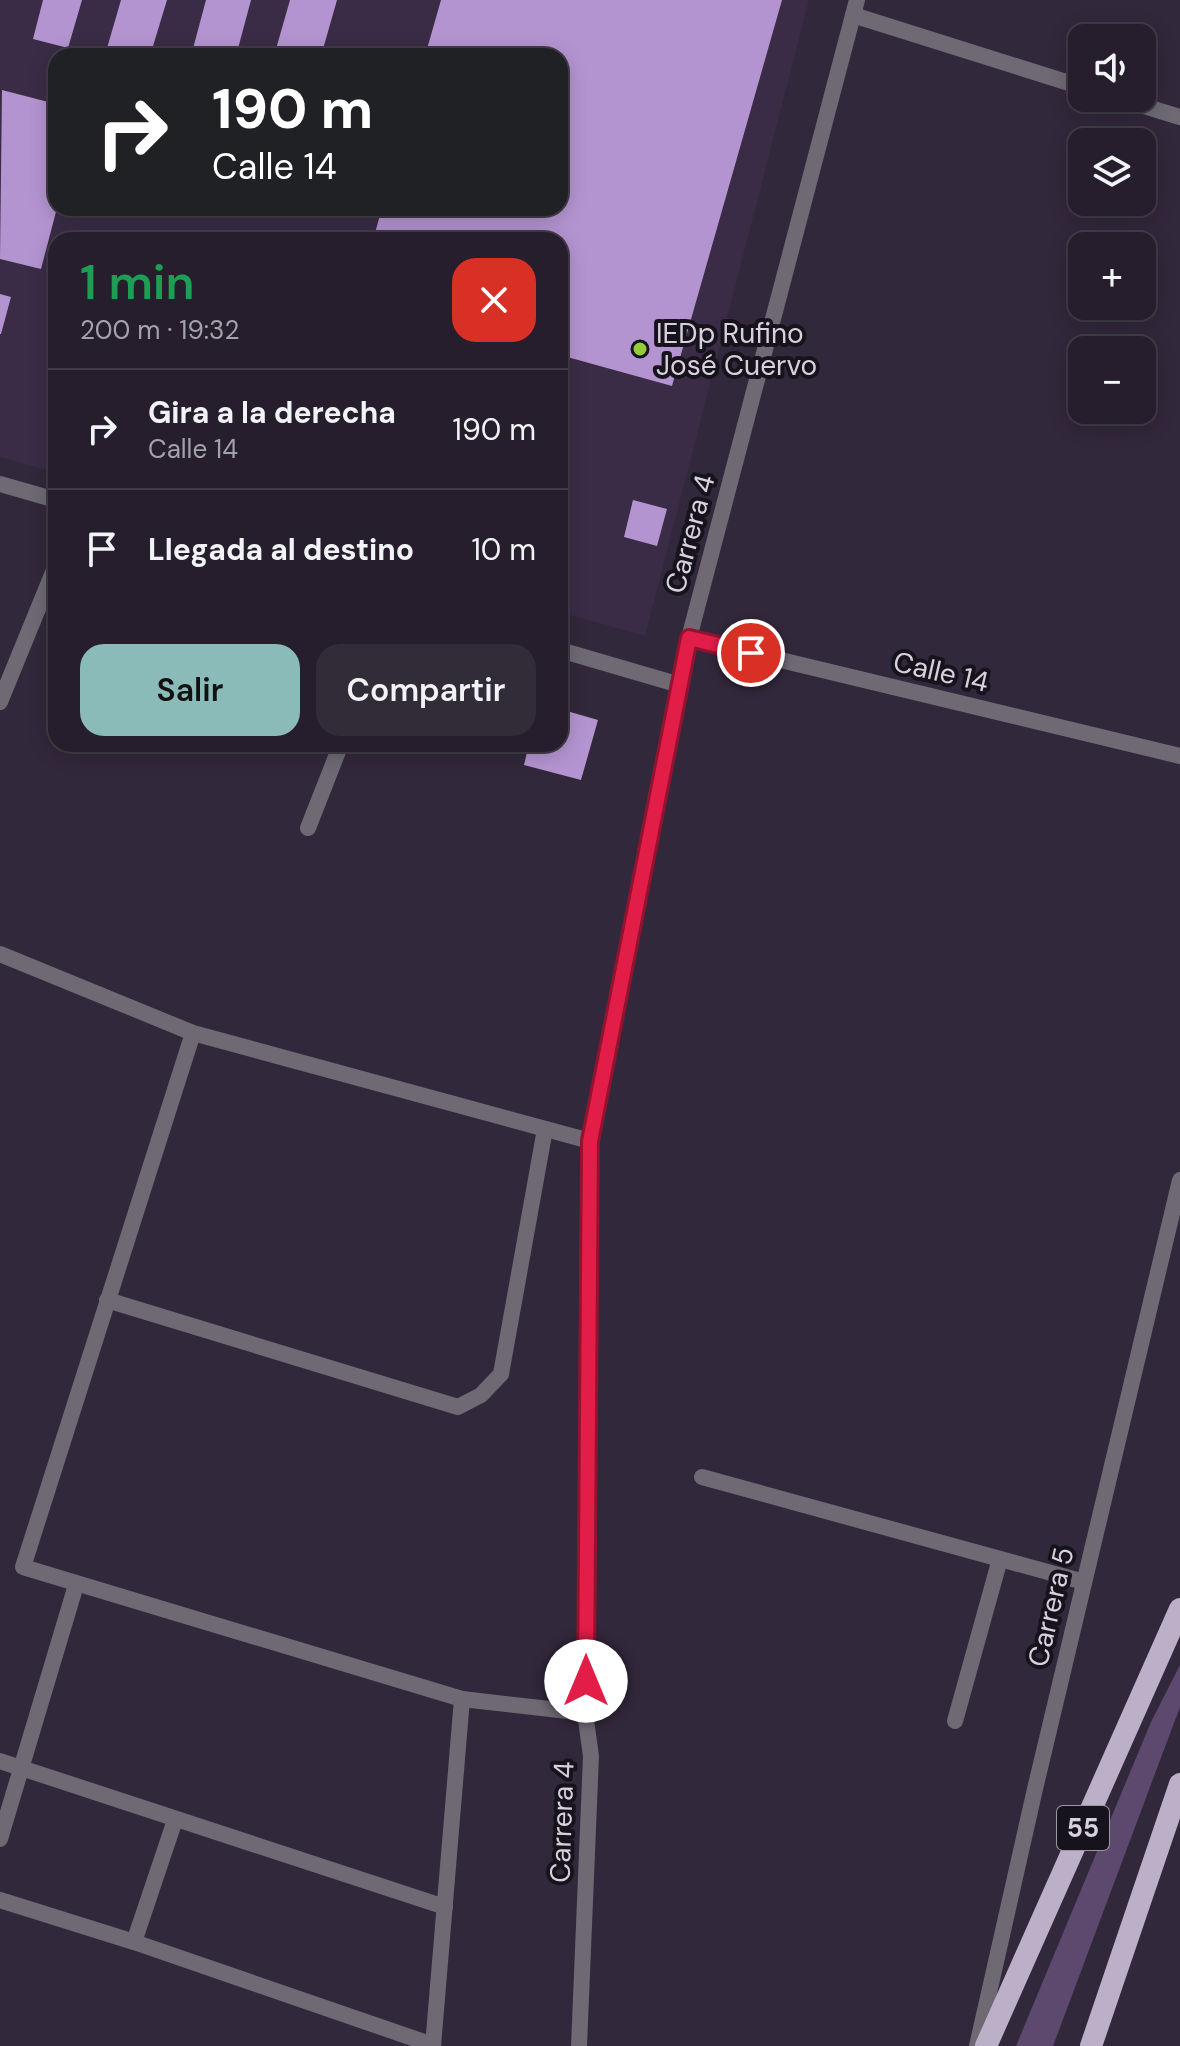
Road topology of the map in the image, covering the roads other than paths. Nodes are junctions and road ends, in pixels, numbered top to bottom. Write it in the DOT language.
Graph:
graph roads {
  1 [pos="855,8"];
  2 [pos="1068,82"];
  3 [pos="1156,110"];
  4 [pos="1180,117"];
  5 [pos="0,484"];
  6 [pos="48,498"];
  7 [pos="48,585"];
  8 [pos="689,638"];
  9 [pos="568,652"];
  10 [pos="680,685"];
  11 [pos="0,702"];
  12 [pos="338,752"];
  13 [pos="1180,756"];
  14 [pos="308,828"];
  15 [pos="0,954"];
  16 [pos="193,1033"];
  17 [pos="545,1129"];
  18 [pos="590,1141"];
  19 [pos="1180,1180"];
  20 [pos="107,1300"];
  21 [pos="702,1477"];
  22 [pos="1000,1559"];
  23 [pos="1084,1582"];
  24 [pos="76,1585"];
  25 [pos="1180,1609"];
  26 [pos="462,1699"];
  27 [pos="585,1713"];
  28 [pos="955,1721"];
  29 [pos="0,1761"];
  30 [pos="23,1770"];
  31 [pos="1180,1784"];
  32 [pos="175,1820"];
  33 [pos="0,1839"];
  34 [pos="0,1900"];
  35 [pos="445,1907"];
  36 [pos="134,1942"];
  37 [pos="433,2046"];
  38 [pos="579,2046"];
  39 [pos="977,2046"];
  40 [pos="986,2046"];
  41 [pos="1091,2046"];
  1 -- 2 [label="street"];
  1 -- 8 [label="street, Carrera 4"];
  3 -- 4 [label="street"];
  5 -- 6 [label="street"];
  7 -- 11 [label="street"];
  8 -- 10 [label="street, Carrera 4"];
  8 -- 13 [label="street, Calle 14"];
  9 -- 10 [label="street"];
  10 -- 18 [label="street, Carrera 4"];
  12 -- 14 [label="street"];
  15 -- 16 [label="street"];
  16 -- 17 [label="street"];
  16 -- 20 [label="street"];
  17 -- 18 [label="street"];
  17 -- 20 [label="street"];
  18 -- 27 [label="street, Carrera 4"];
  19 -- 23 [label="street, Carrera 5"];
  20 -- 24 [label="street"];
  21 -- 22 [label="street"];
  22 -- 23 [label="street"];
  22 -- 28 [label="street"];
  23 -- 39 [label="street, Carrera 5"];
  24 -- 26 [label="street"];
  24 -- 30 [label="street"];
  25 -- 40 [label="highway, 55"];
  26 -- 27 [label="street"];
  26 -- 35 [label="street"];
  27 -- 38 [label="street, Carrera 4"];
  29 -- 30 [label="street"];
  30 -- 32 [label="street"];
  30 -- 33 [label="street"];
  31 -- 41 [label="highway"];
  32 -- 35 [label="street"];
  32 -- 36 [label="street"];
  34 -- 36 [label="street"];
  35 -- 37 [label="street"];
  36 -- 37 [label="street"];
}
